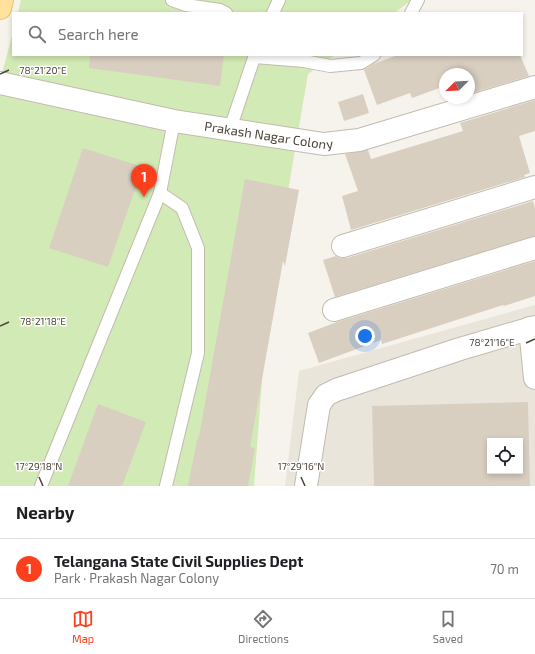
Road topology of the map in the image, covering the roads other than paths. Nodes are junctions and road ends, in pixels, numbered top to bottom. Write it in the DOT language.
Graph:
graph roads {
  1 [pos="2,0"];
  2 [pos="172,0"];
  3 [pos="278,0"];
  4 [pos="418,0"];
  5 [pos="0,8"];
  6 [pos="224,12"];
  7 [pos="273,12"];
  8 [pos="412,12"];
  9 [pos="254,56"];
  10 [pos="372,56"];
  11 [pos="0,83"];
  12 [pos="535,87"];
  13 [pos="174,121"];
  14 [pos="230,129"];
  15 [pos="535,188"];
  16 [pos="160,194"];
  17 [pos="342,246"];
  18 [pos="535,248"];
  19 [pos="334,310"];
  20 [pos="532,328"];
  21 [pos="535,378"];
  22 [pos="41,486"];
  23 [pos="166,486"];
  24 [pos="306,486"];
  1 -- 5 [label="main road"];
  2 -- 6 [label="lane"];
  3 -- 7 [label="lane"];
  4 -- 8 [label="lane"];
  9 -- 10 [label="lane"];
  9 -- 14 [label="lane"];
  11 -- 13 [label="street, Prakash Nagar Colony"];
  12 -- 14 [label="street, Prakash Nagar Colony"];
  13 -- 14 [label="street, Prakash Nagar Colony"];
  13 -- 16 [label="lane"];
  15 -- 17 [label="street"];
  16 -- 22 [label="lane"];
  16 -- 23 [label="lane"];
  18 -- 19 [label="street"];
  20 -- 21 [label="street"];
  20 -- 24 [label="street"];
}
